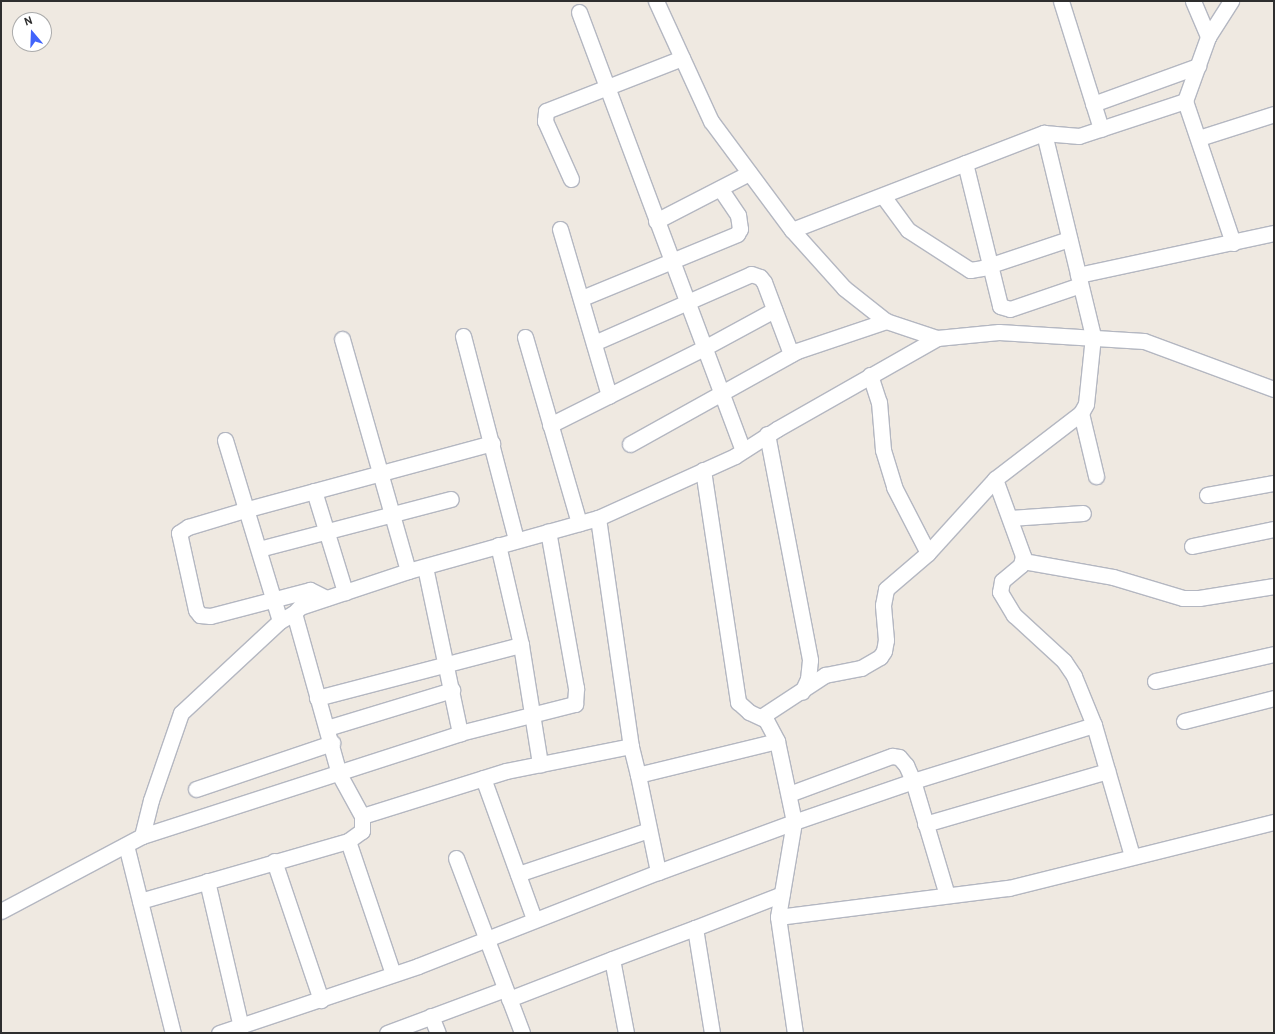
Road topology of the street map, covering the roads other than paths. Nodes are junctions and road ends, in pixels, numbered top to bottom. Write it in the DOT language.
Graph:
graph roads {
  1 [pos="656,1"];
  2 [pos="1061,1"];
  3 [pos="1193,1"];
  4 [pos="1231,1"];
  5 [pos="579,12"];
  6 [pos="1208,37"];
  7 [pos="682,58"];
  8 [pos="1198,66"];
  9 [pos="607,87"];
  10 [pos="1185,101"];
  11 [pos="1093,104"];
  12 [pos="1274,114"];
  13 [pos="1101,129"];
  14 [pos="1044,133"];
  15 [pos="1199,138"];
  16 [pos="965,163"];
  17 [pos="749,172"];
  18 [pos="571,179"];
  19 [pos="720,188"];
  20 [pos="883,196"];
  21 [pos="656,221"];
  22 [pos="560,228"];
  23 [pos="792,230"];
  24 [pos="1274,233"];
  25 [pos="1069,239"];
  26 [pos="1233,243"];
  27 [pos="671,261"];
  28 [pos="990,266"];
  29 [pos="1079,280"];
  30 [pos="582,298"];
  31 [pos="687,301"];
  32 [pos="774,310"];
  33 [pos="886,321"];
  34 [pos="463,336"];
  35 [pos="1093,336"];
  36 [pos="525,337"];
  37 [pos="937,338"];
  38 [pos="342,339"];
  39 [pos="594,343"];
  40 [pos="704,348"];
  41 [pos="791,354"];
  42 [pos="870,375"];
  43 [pos="1274,389"];
  44 [pos="720,392"];
  45 [pos="608,396"];
  46 [pos="1081,414"];
  47 [pos="550,425"];
  48 [pos="767,434"];
  49 [pos="225,440"];
  50 [pos="492,443"];
  51 [pos="630,444"];
  52 [pos="743,450"];
  53 [pos="703,470"];
  54 [pos="380,473"];
  55 [pos="1096,476"];
  56 [pos="995,479"];
  57 [pos="1274,482"];
  58 [pos="314,491"];
  59 [pos="1207,495"];
  60 [pos="451,499"];
  61 [pos="248,509"];
  62 [pos="1083,513"];
  63 [pos="392,514"];
  64 [pos="598,518"];
  65 [pos="1010,518"];
  66 [pos="579,523"];
  67 [pos="1274,529"];
  68 [pos="327,531"];
  69 [pos="548,532"];
  70 [pos="516,540"];
  71 [pos="498,545"];
  72 [pos="1192,546"];
  73 [pos="259,549"];
  74 [pos="928,553"];
  75 [pos="1023,561"];
  76 [pos="425,567"];
  77 [pos="408,571"];
  78 [pos="1274,586"];
  79 [pos="345,592"];
  80 [pos="274,598"];
  81 [pos="326,598"];
  82 [pos="294,613"];
  83 [pos="280,621"];
  84 [pos="521,645"];
  85 [pos="1274,654"];
  86 [pos="447,666"];
  87 [pos="1155,681"];
  88 [pos="452,690"];
  89 [pos="802,692"];
  90 [pos="317,698"];
  91 [pos="1274,699"];
  92 [pos="531,714"];
  93 [pos="761,717"];
  94 [pos="1184,721"];
  95 [pos="1094,724"];
  96 [pos="327,728"];
  97 [pos="460,733"];
  98 [pos="777,741"];
  99 [pos="332,743"];
  100 [pos="631,746"];
  101 [pos="540,764"];
  102 [pos="1107,770"];
  103 [pos="339,774"];
  104 [pos="638,775"];
  105 [pos="483,778"];
  106 [pos="913,781"];
  107 [pos="196,789"];
  108 [pos="789,794"];
  109 [pos="362,816"];
  110 [pos="794,822"];
  111 [pos="1274,822"];
  112 [pos="925,824"];
  113 [pos="649,830"];
  114 [pos="142,836"];
  115 [pos="348,841"];
  116 [pos="126,845"];
  117 [pos="1132,856"];
  118 [pos="456,858"];
  119 [pos="274,861"];
  120 [pos="658,872"];
  121 [pos="518,874"];
  122 [pos="207,881"];
  123 [pos="782,894"];
  124 [pos="947,895"];
  125 [pos="140,901"];
  126 [pos="1,911"];
  127 [pos="778,917"];
  128 [pos="534,919"];
  129 [pos="695,928"];
  130 [pos="487,938"];
  131 [pos="612,959"];
  132 [pos="393,974"];
  133 [pos="507,994"];
  134 [pos="321,1000"];
  135 [pos="432,1016"];
  136 [pos="241,1027"];
  137 [pos="622,1032"];
  138 [pos="174,1033"];
  139 [pos="219,1033"];
  140 [pos="387,1033"];
  141 [pos="438,1033"];
  142 [pos="522,1033"];
  143 [pos="712,1033"];
  144 [pos="795,1033"];
  1 -- 7 [label="street"];
  2 -- 11 [label="street"];
  3 -- 6 [label="street"];
  4 -- 6 [label="street"];
  5 -- 9 [label="street"];
  6 -- 8 [label="street"];
  7 -- 9 [label="street"];
  7 -- 17 [label="street"];
  8 -- 10 [label="street"];
  8 -- 11 [label="street"];
  9 -- 18 [label="street"];
  9 -- 21 [label="street"];
  10 -- 13 [label="street"];
  10 -- 15 [label="street"];
  11 -- 13 [label="street"];
  12 -- 15 [label="street"];
  13 -- 14 [label="street"];
  14 -- 16 [label="street"];
  14 -- 25 [label="street"];
  15 -- 26 [label="street"];
  16 -- 20 [label="street"];
  16 -- 28 [label="street"];
  17 -- 19 [label="street"];
  17 -- 23 [label="street"];
  19 -- 21 [label="street"];
  19 -- 27 [label="street"];
  20 -- 23 [label="street"];
  20 -- 28 [label="street"];
  21 -- 27 [label="street"];
  22 -- 30 [label="street"];
  23 -- 33 [label="street"];
  24 -- 26 [label="street"];
  25 -- 28 [label="street"];
  25 -- 29 [label="street"];
  26 -- 29 [label="street"];
  27 -- 30 [label="street"];
  27 -- 31 [label="street"];
  28 -- 29 [label="street"];
  29 -- 35 [label="street"];
  30 -- 39 [label="street"];
  31 -- 32 [label="street"];
  31 -- 39 [label="street"];
  31 -- 40 [label="street"];
  32 -- 40 [label="street"];
  32 -- 41 [label="street"];
  33 -- 37 [label="street"];
  33 -- 41 [label="street"];
  34 -- 50 [label="street"];
  35 -- 37 [label="street"];
  35 -- 43 [label="street"];
  35 -- 46 [label="street"];
  36 -- 47 [label="street"];
  37 -- 42 [label="street"];
  38 -- 54 [label="street"];
  39 -- 45 [label="street"];
  40 -- 44 [label="street"];
  40 -- 45 [label="street"];
  41 -- 44 [label="street"];
  42 -- 48 [label="street"];
  42 -- 74 [label="street"];
  44 -- 51 [label="street"];
  44 -- 52 [label="street"];
  45 -- 47 [label="street"];
  46 -- 55 [label="street"];
  46 -- 56 [label="street"];
  47 -- 66 [label="street"];
  48 -- 52 [label="street"];
  48 -- 89 [label="street"];
  49 -- 61 [label="street"];
  50 -- 54 [label="street"];
  50 -- 70 [label="street"];
  52 -- 53 [label="street"];
  53 -- 64 [label="street"];
  53 -- 93 [label="street"];
  54 -- 58 [label="street"];
  54 -- 63 [label="street"];
  56 -- 65 [label="street"];
  56 -- 74 [label="street"];
  57 -- 59 [label="street"];
  58 -- 61 [label="street"];
  58 -- 68 [label="street"];
  60 -- 63 [label="street"];
  61 -- 73 [label="street"];
  61 -- 80 [label="street"];
  62 -- 65 [label="street"];
  63 -- 68 [label="street"];
  63 -- 77 [label="street"];
  64 -- 66 [label="street"];
  64 -- 100 [label="street"];
  65 -- 75 [label="street"];
  66 -- 69 [label="street"];
  67 -- 72 [label="street"];
  68 -- 73 [label="street"];
  68 -- 79 [label="street"];
  69 -- 70 [label="street"];
  69 -- 92 [label="street"];
  70 -- 71 [label="street"];
  71 -- 76 [label="street"];
  71 -- 84 [label="street"];
  73 -- 80 [label="street"];
  74 -- 89 [label="street"];
  75 -- 78 [label="street"];
  75 -- 95 [label="street"];
  76 -- 77 [label="street"];
  76 -- 86 [label="street"];
  77 -- 79 [label="street"];
  79 -- 81 [label="street"];
  80 -- 81 [label="street"];
  80 -- 83 [label="street"];
  81 -- 82 [label="street"];
  82 -- 83 [label="street"];
  82 -- 90 [label="street"];
  83 -- 114 [label="street"];
  84 -- 86 [label="street"];
  84 -- 92 [label="street"];
  85 -- 87 [label="street"];
  86 -- 88 [label="street"];
  86 -- 90 [label="street"];
  88 -- 96 [label="street"];
  88 -- 97 [label="street"];
  89 -- 93 [label="street"];
  90 -- 96 [label="street"];
  91 -- 94 [label="street"];
  92 -- 97 [label="street"];
  92 -- 101 [label="street"];
  93 -- 98 [label="street"];
  95 -- 102 [label="street"];
  95 -- 106 [label="street"];
  96 -- 99 [label="street"];
  97 -- 103 [label="street"];
  98 -- 104 [label="street"];
  98 -- 108 [label="street"];
  99 -- 103 [label="street"];
  99 -- 107 [label="street"];
  100 -- 101 [label="street"];
  100 -- 104 [label="street"];
  101 -- 105 [label="street"];
  102 -- 112 [label="street"];
  102 -- 117 [label="street"];
  103 -- 109 [label="street"];
  103 -- 114 [label="street"];
  104 -- 113 [label="street"];
  105 -- 109 [label="street"];
  105 -- 121 [label="street"];
  106 -- 108 [label="street"];
  106 -- 110 [label="street"];
  106 -- 112 [label="street"];
  108 -- 110 [label="street"];
  109 -- 115 [label="street"];
  110 -- 120 [label="street"];
  110 -- 123 [label="street"];
  111 -- 117 [label="street"];
  112 -- 124 [label="street"];
  113 -- 120 [label="street"];
  113 -- 121 [label="street"];
  114 -- 116 [label="street"];
  115 -- 119 [label="street"];
  115 -- 132 [label="street"];
  116 -- 125 [label="street"];
  116 -- 126 [label="street"];
  117 -- 124 [label="street"];
  118 -- 130 [label="street"];
  119 -- 122 [label="street"];
  119 -- 134 [label="street"];
  120 -- 128 [label="street"];
  121 -- 128 [label="street"];
  122 -- 125 [label="street"];
  122 -- 136 [label="street"];
  123 -- 127 [label="street"];
  123 -- 129 [label="street"];
  124 -- 127 [label="street"];
  125 -- 138 [label="street"];
  127 -- 144 [label="street"];
  128 -- 130 [label="street"];
  129 -- 131 [label="street"];
  129 -- 143 [label="street"];
  130 -- 132 [label="street"];
  130 -- 133 [label="street"];
  131 -- 133 [label="street"];
  131 -- 137 [label="street"];
  132 -- 134 [label="street"];
  133 -- 135 [label="street"];
  133 -- 142 [label="street"];
  134 -- 136 [label="street"];
  135 -- 140 [label="street"];
  135 -- 141 [label="street"];
  136 -- 139 [label="street"];
}
